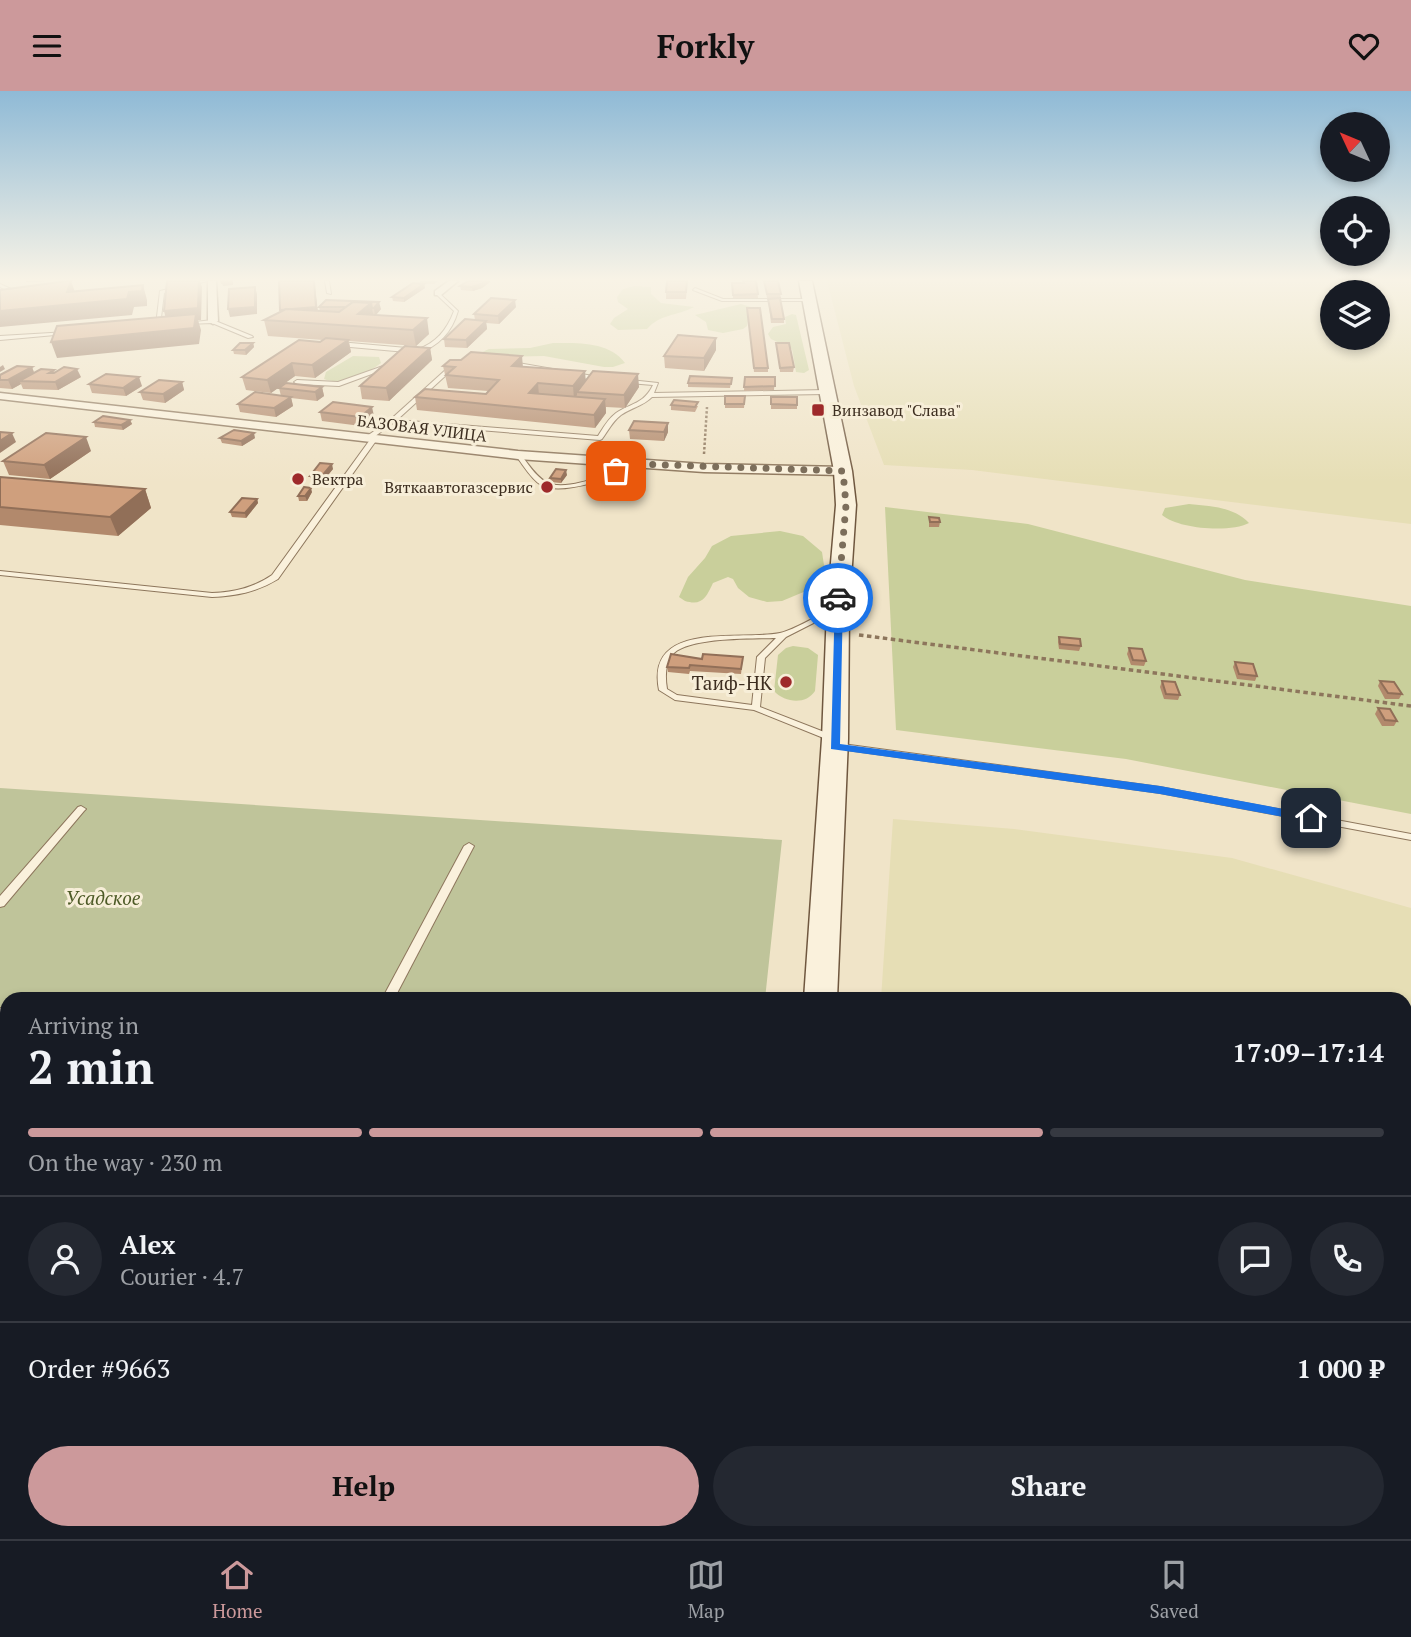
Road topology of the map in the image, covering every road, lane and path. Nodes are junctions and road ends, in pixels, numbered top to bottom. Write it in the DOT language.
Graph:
graph roads {
  1 [pos="389,349"];
  2 [pos="425,349"];
  3 [pos="818,349"];
  4 [pos="418,351"];
  5 [pos="407,356"];
  6 [pos="396,362"];
  7 [pos="297,382"];
  8 [pos="827,392"];
  9 [pos="652,395"];
  10 [pos="707,395"];
  11 [pos="0,396"];
  12 [pos="392,421"];
  13 [pos="372,437"];
  14 [pos="518,456"];
  15 [pos="638,464"];
  16 [pos="704,468"];
  17 [pos="843,471"];
  18 [pos="0,573"];
  19 [pos="837,620"];
  20 [pos="783,635"];
  21 [pos="1411,706"];
  22 [pos="756,708"];
  23 [pos="835,743"];
  24 [pos="81,809"];
  25 [pos="1411,837"];
  26 [pos="469,846"];
  27 [pos="0,903"];
  28 [pos="392,992"];
  29 [pos="821,992"];
  1 -- 4 [label="lane"];
  2 -- 4 [label="lane"];
  3 -- 8 [label="main road"];
  4 -- 5 [label="lane"];
  6 -- 7 [label="lane"];
  8 -- 10 [label="lane"];
  8 -- 17 [label="main road"];
  9 -- 10 [label="lane"];
  9 -- 12 [label="lane"];
  9 -- 12 [label="lane"];
  10 -- 16 [label="path"];
  11 -- 13 [label="street, БАЗОВАЯ УЛИЦА"];
  12 -- 13 [label="lane"];
  13 -- 14 [label="street, БАЗОВАЯ УЛИЦА"];
  13 -- 18 [label="lane"];
  14 -- 15 [label="street, БАЗОВАЯ УЛИЦА"];
  14 -- 15 [label="lane"];
  15 -- 16 [label="street, БАЗОВАЯ УЛИЦА"];
  16 -- 17 [label="street, БАЗОВАЯ УЛИЦА"];
  17 -- 19 [label="main road"];
  19 -- 20 [label="lane"];
  19 -- 21 [label="path"];
  19 -- 23 [label="main road"];
  20 -- 22 [label="lane"];
  20 -- 22 [label="lane"];
  22 -- 23 [label="lane"];
  23 -- 25 [label="lane"];
  23 -- 29 [label="main road"];
  24 -- 27 [label="lane"];
  26 -- 28 [label="lane"];
}
